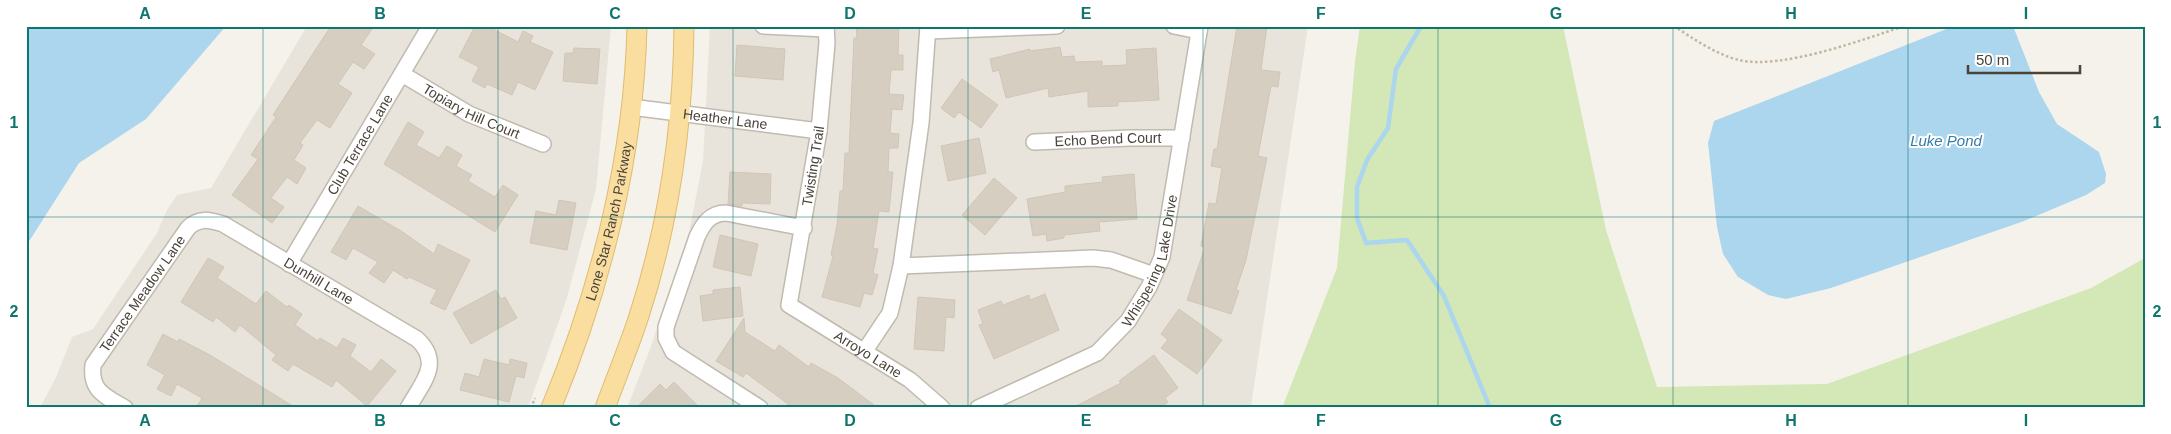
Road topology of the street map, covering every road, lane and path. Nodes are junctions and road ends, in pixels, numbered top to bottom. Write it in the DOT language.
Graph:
graph roads {
  1 [pos="430,26"];
  2 [pos="637,26"];
  3 [pos="684,26"];
  4 [pos="763,26"];
  5 [pos="1057,26"];
  6 [pos="1174,26"];
  7 [pos="1674,26"];
  8 [pos="1904,26"];
  9 [pos="826,28"];
  10 [pos="928,29"];
  11 [pos="1200,29"];
  12 [pos="402,74"];
  13 [pos="630,107"];
  14 [pos="681,114"];
  15 [pos="819,131"];
  16 [pos="1182,138"];
  17 [pos="1034,142"];
  18 [pos="543,144"];
  19 [pos="201,220"];
  20 [pos="804,228"];
  21 [pos="289,264"];
  22 [pos="901,266"];
  23 [pos="1154,275"];
  24 [pos="789,305"];
  25 [pos="864,352"];
  26 [pos="538,391"];
  27 [pos="125,408"];
  28 [pos="408,408"];
  29 [pos="531,408"];
  30 [pos="551,408"];
  31 [pos="605,408"];
  32 [pos="760,408"];
  33 [pos="942,408"];
  34 [pos="978,408"];
  1 -- 12 [label="street, Club Terrace Lane"];
  2 -- 13 [label="main road, Lone Star Ranch Parkway"];
  3 -- 14 [label="main road"];
  4 -- 9 [label="street"];
  5 -- 10 [label="street"];
  6 -- 11 [label="street"];
  7 -- 8 [label="path"];
  9 -- 15 [label="street, Twisting Trail"];
  10 -- 22 [label="street"];
  11 -- 16 [label="street, Whispering Lake Drive"];
  12 -- 18 [label="street, Topiary Hill Court"];
  12 -- 21 [label="street, Club Terrace Lane"];
  13 -- 14 [label="street, Heather Lane"];
  13 -- 30 [label="main road, Lone Star Ranch Parkway"];
  14 -- 15 [label="street, Heather Lane"];
  14 -- 31 [label="main road"];
  15 -- 20 [label="street, Twisting Trail"];
  16 -- 17 [label="street, Echo Bend Court"];
  16 -- 23 [label="street, Whispering Lake Drive"];
  19 -- 21 [label="street, Dunhill Lane"];
  19 -- 27 [label="street, Terrace Meadow Lane"];
  20 -- 24 [label="street, Twisting Trail"];
  20 -- 32 [label="street"];
  21 -- 28 [label="street, Dunhill Lane"];
  22 -- 23 [label="street"];
  22 -- 25 [label="street"];
  23 -- 34 [label="street, Whispering Lake Drive"];
  24 -- 25 [label="street, Arroyo Lane"];
  25 -- 33 [label="street, Arroyo Lane"];
  26 -- 29 [label="path"];
}
